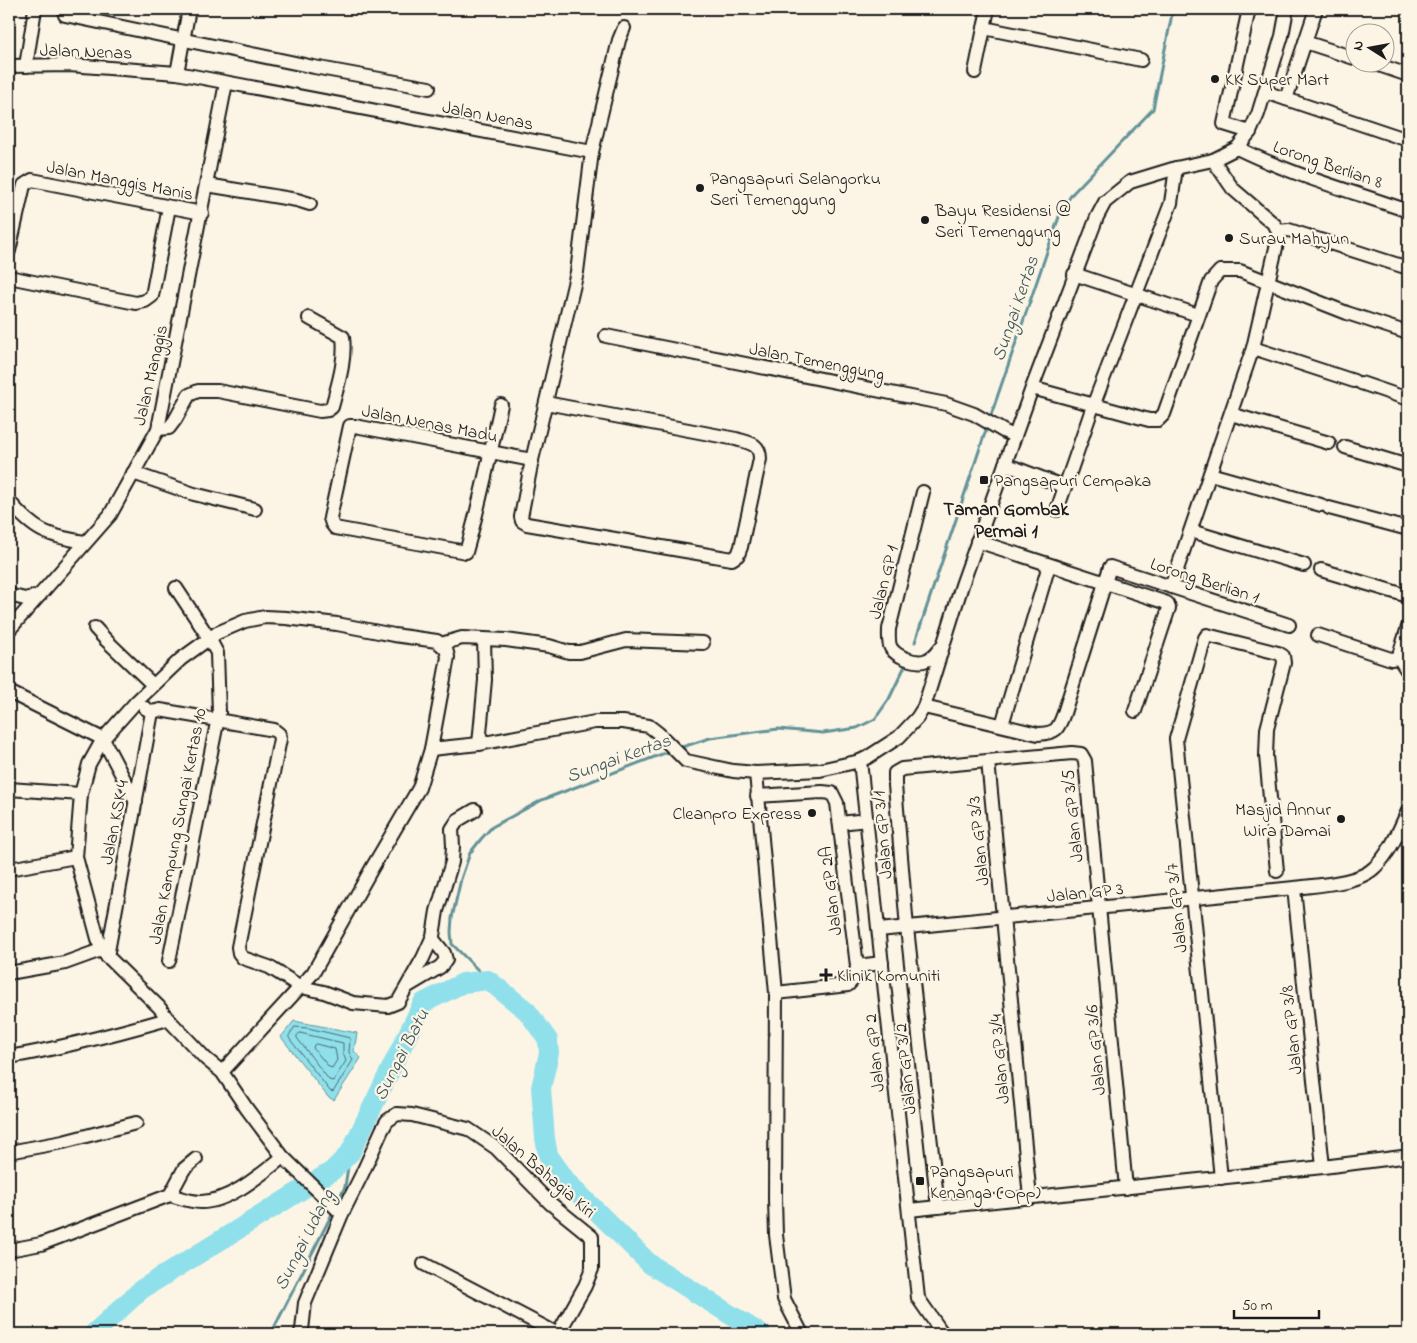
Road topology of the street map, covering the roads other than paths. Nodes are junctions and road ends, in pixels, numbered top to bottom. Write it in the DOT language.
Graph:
graph roads {
  1 [pos="35,9"];
  2 [pos="189,9"];
  3 [pos="988,9"];
  4 [pos="1249,9"];
  5 [pos="1286,9"];
  6 [pos="1316,9"];
  7 [pos="65,15"];
  8 [pos="624,28"];
  9 [pos="984,28"];
  10 [pos="182,40"];
  11 [pos="1305,42"];
  12 [pos="1344,55"];
  13 [pos="1141,60"];
  14 [pos="9,66"];
  15 [pos="26,66"];
  16 [pos="1394,70"];
  17 [pos="975,72"];
  18 [pos="177,73"];
  19 [pos="1408,75"];
  20 [pos="226,82"];
  21 [pos="429,88"];
  22 [pos="1265,92"];
  23 [pos="1286,99"];
  24 [pos="1250,132"];
  25 [pos="1408,140"];
  26 [pos="1237,148"];
  27 [pos="592,152"];
  28 [pos="1213,160"];
  29 [pos="1176,168"];
  30 [pos="207,185"];
  31 [pos="310,204"];
  32 [pos="169,207"];
  33 [pos="1408,211"];
  34 [pos="202,214"];
  35 [pos="1278,231"];
  36 [pos="9,251"];
  37 [pos="1408,268"];
  38 [pos="1074,274"];
  39 [pos="9,277"];
  40 [pos="1268,283"];
  41 [pos="1136,294"];
  42 [pos="1198,314"];
  43 [pos="309,318"];
  44 [pos="1408,333"];
  45 [pos="606,336"];
  46 [pos="1253,348"];
  47 [pos="1032,388"];
  48 [pos="1408,399"];
  49 [pos="546,403"];
  50 [pos="501,405"];
  51 [pos="1094,406"];
  52 [pos="1231,414"];
  53 [pos="158,429"];
  54 [pos="1010,434"];
  55 [pos="1329,443"];
  56 [pos="1345,447"];
  57 [pos="491,452"];
  58 [pos="532,460"];
  59 [pos="1005,464"];
  60 [pos="1408,466"];
  61 [pos="134,472"];
  62 [pos="1210,474"];
  63 [pos="1065,487"];
  64 [pos="923,492"];
  65 [pos="9,501"];
  66 [pos="254,509"];
  67 [pos="1057,510"];
  68 [pos="1408,529"];
  69 [pos="1191,531"];
  70 [pos="86,542"];
  71 [pos="977,542"];
  72 [pos="1049,565"];
  73 [pos="1304,565"];
  74 [pos="1321,570"];
  75 [pos="1105,583"];
  76 [pos="1171,587"];
  77 [pos="176,588"];
  78 [pos="9,595"];
  79 [pos="40,595"];
  80 [pos="1408,596"];
  81 [pos="1289,626"];
  82 [pos="1408,627"];
  83 [pos="95,628"];
  84 [pos="9,630"];
  85 [pos="1318,635"];
  86 [pos="209,638"];
  87 [pos="484,639"];
  88 [pos="703,643"];
  89 [pos="441,644"];
  90 [pos="944,644"];
  91 [pos="1399,658"];
  92 [pos="1408,672"];
  93 [pos="153,684"];
  94 [pos="9,692"];
  95 [pos="136,702"];
  96 [pos="924,707"];
  97 [pos="1135,711"];
  98 [pos="152,712"];
  99 [pos="217,720"];
  100 [pos="1002,725"];
  101 [pos="103,740"];
  102 [pos="479,744"];
  103 [pos="431,749"];
  104 [pos="988,760"];
  105 [pos="860,761"];
  106 [pos="756,773"];
  107 [pos="9,790"];
  108 [pos="81,794"];
  109 [pos="757,796"];
  110 [pos="136,802"];
  111 [pos="475,810"];
  112 [pos="1408,811"];
  113 [pos="867,820"];
  114 [pos="840,823"];
  115 [pos="76,857"];
  116 [pos="9,869"];
  117 [pos="1277,871"];
  118 [pos="1294,888"];
  119 [pos="1193,899"];
  120 [pos="1099,908"];
  121 [pos="1003,918"];
  122 [pos="908,928"];
  123 [pos="879,930"];
  124 [pos="432,938"];
  125 [pos="104,954"];
  126 [pos="169,961"];
  127 [pos="882,963"];
  128 [pos="857,966"];
  129 [pos="9,973"];
  130 [pos="301,987"];
  131 [pos="407,987"];
  132 [pos="776,993"];
  133 [pos="168,1019"];
  134 [pos="9,1057"];
  135 [pos="222,1072"];
  136 [pos="136,1124"];
  137 [pos="9,1152"];
  138 [pos="1402,1157"];
  139 [pos="196,1159"];
  140 [pos="286,1160"];
  141 [pos="1323,1167"];
  142 [pos="1221,1178"];
  143 [pos="1126,1188"];
  144 [pos="170,1195"];
  145 [pos="1030,1198"];
  146 [pos="938,1207"];
  147 [pos="908,1210"];
  148 [pos="339,1212"];
  149 [pos="9,1250"];
  150 [pos="424,1264"];
  151 [pos="304,1333"];
  152 [pos="558,1334"];
  153 [pos="802,1334"];
  154 [pos="943,1334"];
  1 -- 15 [label="street"];
  2 -- 10 [label="street"];
  3 -- 9 [label="street"];
  4 -- 24 [label="street"];
  5 -- 22 [label="street"];
  6 -- 11 [label="street"];
  7 -- 10 [label="street"];
  8 -- 27 [label="street"];
  9 -- 13 [label="street"];
  9 -- 17 [label="street"];
  10 -- 18 [label="street"];
  10 -- 21 [label="street"];
  11 -- 12 [label="street"];
  11 -- 23 [label="street"];
  14 -- 15 [label="street, Jalan Nenas"];
  15 -- 18 [label="street, Jalan Nenas"];
  16 -- 19 [label="street"];
  18 -- 20 [label="street, Jalan Nenas"];
  20 -- 27 [label="street, Jalan Nenas"];
  20 -- 30 [label="street, Jalan Manggis"];
  22 -- 23 [label="street"];
  22 -- 24 [label="street"];
  23 -- 25 [label="street"];
  24 -- 26 [label="street"];
  26 -- 28 [label="street"];
  26 -- 33 [label="street, Lorong Berlian 8"];
  27 -- 49 [label="street"];
  28 -- 29 [label="street"];
  28 -- 35 [label="street"];
  29 -- 38 [label="street"];
  29 -- 41 [label="street"];
  30 -- 31 [label="street"];
  30 -- 34 [label="street, Jalan Manggis"];
  32 -- 34 [label="street, Jalan Manggis Manis"];
  32 -- 36 [label="street, Jalan Manggis Manis"];
  32 -- 39 [label="street"];
  34 -- 53 [label="street, Jalan Manggis"];
  35 -- 37 [label="street"];
  35 -- 40 [label="street"];
  38 -- 41 [label="street"];
  38 -- 47 [label="street"];
  40 -- 42 [label="street"];
  40 -- 44 [label="street"];
  40 -- 46 [label="street"];
  41 -- 42 [label="street"];
  41 -- 51 [label="street"];
  42 -- 51 [label="street"];
  43 -- 53 [label="street"];
  45 -- 54 [label="street, Jalan Temenggung"];
  46 -- 48 [label="street"];
  46 -- 52 [label="street"];
  47 -- 51 [label="street"];
  47 -- 54 [label="street"];
  49 -- 58 [label="street"];
  49 -- 58 [label="street"];
  50 -- 57 [label="street"];
  51 -- 63 [label="street"];
  52 -- 55 [label="street"];
  52 -- 62 [label="street"];
  53 -- 61 [label="street, Jalan Manggis"];
  54 -- 59 [label="street"];
  56 -- 60 [label="street"];
  57 -- 57 [label="street, Jalan Nenas Madu"];
  57 -- 58 [label="street, Jalan Nenas Madu"];
  59 -- 63 [label="street"];
  59 -- 71 [label="street"];
  61 -- 66 [label="street"];
  61 -- 70 [label="street, Jalan Manggis"];
  62 -- 68 [label="street"];
  62 -- 69 [label="street"];
  63 -- 67 [label="street"];
  64 -- 90 [label="street, Jalan GP 1"];
  65 -- 70 [label="street"];
  69 -- 73 [label="street"];
  69 -- 76 [label="street"];
  70 -- 79 [label="street, Jalan Manggis"];
  71 -- 72 [label="street"];
  71 -- 90 [label="street"];
  72 -- 75 [label="street"];
  72 -- 100 [label="street"];
  74 -- 80 [label="street"];
  75 -- 76 [label="street, Lorong Berlian 1"];
  75 -- 97 [label="street"];
  75 -- 100 [label="street"];
  76 -- 81 [label="street, Lorong Berlian 1"];
  77 -- 86 [label="street, Jalan Kampung Sungai Kertas 10"];
  78 -- 79 [label="street"];
  79 -- 84 [label="street, Jalan Manggis"];
  82 -- 91 [label="street"];
  83 -- 93 [label="street"];
  85 -- 91 [label="street"];
  86 -- 89 [label="street"];
  86 -- 93 [label="street"];
  86 -- 99 [label="street, Jalan Kampung Sungai Kertas 10"];
  87 -- 88 [label="street"];
  87 -- 89 [label="street"];
  87 -- 102 [label="street"];
  89 -- 103 [label="street"];
  90 -- 96 [label="street"];
  91 -- 92 [label="street"];
  93 -- 95 [label="street"];
  94 -- 101 [label="street"];
  95 -- 98 [label="street"];
  95 -- 101 [label="street"];
  96 -- 100 [label="street"];
  96 -- 105 [label="street"];
  98 -- 99 [label="street"];
  98 -- 110 [label="street, Jalan KSK 4"];
  99 -- 126 [label="street, Jalan Kampung Sungai Kertas 10"];
  99 -- 130 [label="street"];
  101 -- 108 [label="street"];
  101 -- 110 [label="street"];
  102 -- 103 [label="street"];
  102 -- 106 [label="street"];
  103 -- 130 [label="street"];
  104 -- 120 [label="street, Jalan GP 3/5"];
  104 -- 121 [label="street, Jalan GP 3/3"];
  104 -- 122 [label="street, Jalan GP 3/1"];
  105 -- 106 [label="street"];
  105 -- 113 [label="street, Jalan GP 2"];
  106 -- 109 [label="street"];
  107 -- 108 [label="street"];
  108 -- 115 [label="street"];
  109 -- 114 [label="street, Jalan GP 2A"];
  109 -- 132 [label="street"];
  110 -- 125 [label="street, Jalan KSK 4"];
  111 -- 124 [label="street"];
  112 -- 118 [label="street, Jalan GP 3"];
  113 -- 114 [label="street"];
  113 -- 123 [label="street, Jalan GP 2"];
  114 -- 128 [label="street, Jalan GP 2A"];
  115 -- 116 [label="street"];
  115 -- 125 [label="street"];
  117 -- 119 [label="street, Jalan GP 3/7"];
  118 -- 119 [label="street, Jalan GP 3"];
  118 -- 141 [label="street, Jalan GP 3/8"];
  119 -- 120 [label="street, Jalan GP 3"];
  119 -- 142 [label="street, Jalan GP 3/7"];
  120 -- 121 [label="street, Jalan GP 3"];
  120 -- 143 [label="street, Jalan GP 3/6"];
  121 -- 122 [label="street, Jalan GP 3"];
  121 -- 145 [label="street, Jalan GP 3/4"];
  122 -- 123 [label="street, Jalan GP 3"];
  122 -- 146 [label="street, Jalan GP 3/2"];
  123 -- 127 [label="street, Jalan GP 2"];
  124 -- 131 [label="street"];
  124 -- 131 [label="street"];
  125 -- 129 [label="street"];
  125 -- 133 [label="street"];
  127 -- 128 [label="street"];
  127 -- 147 [label="street, Jalan GP 2"];
  128 -- 132 [label="street"];
  130 -- 131 [label="street"];
  130 -- 135 [label="street"];
  132 -- 153 [label="street"];
  133 -- 134 [label="street"];
  133 -- 135 [label="street"];
  135 -- 140 [label="street"];
  136 -- 137 [label="street"];
  138 -- 141 [label="street"];
  139 -- 144 [label="street"];
  140 -- 144 [label="street"];
  140 -- 148 [label="street"];
  141 -- 142 [label="street"];
  142 -- 143 [label="street"];
  143 -- 145 [label="street"];
  144 -- 149 [label="street"];
  145 -- 146 [label="street"];
  146 -- 147 [label="street"];
  147 -- 154 [label="street, Jalan GP 2"];
  148 -- 151 [label="street"];
  148 -- 152 [label="street, Jalan Bahagia Kiri"];
  150 -- 152 [label="street"];
}
